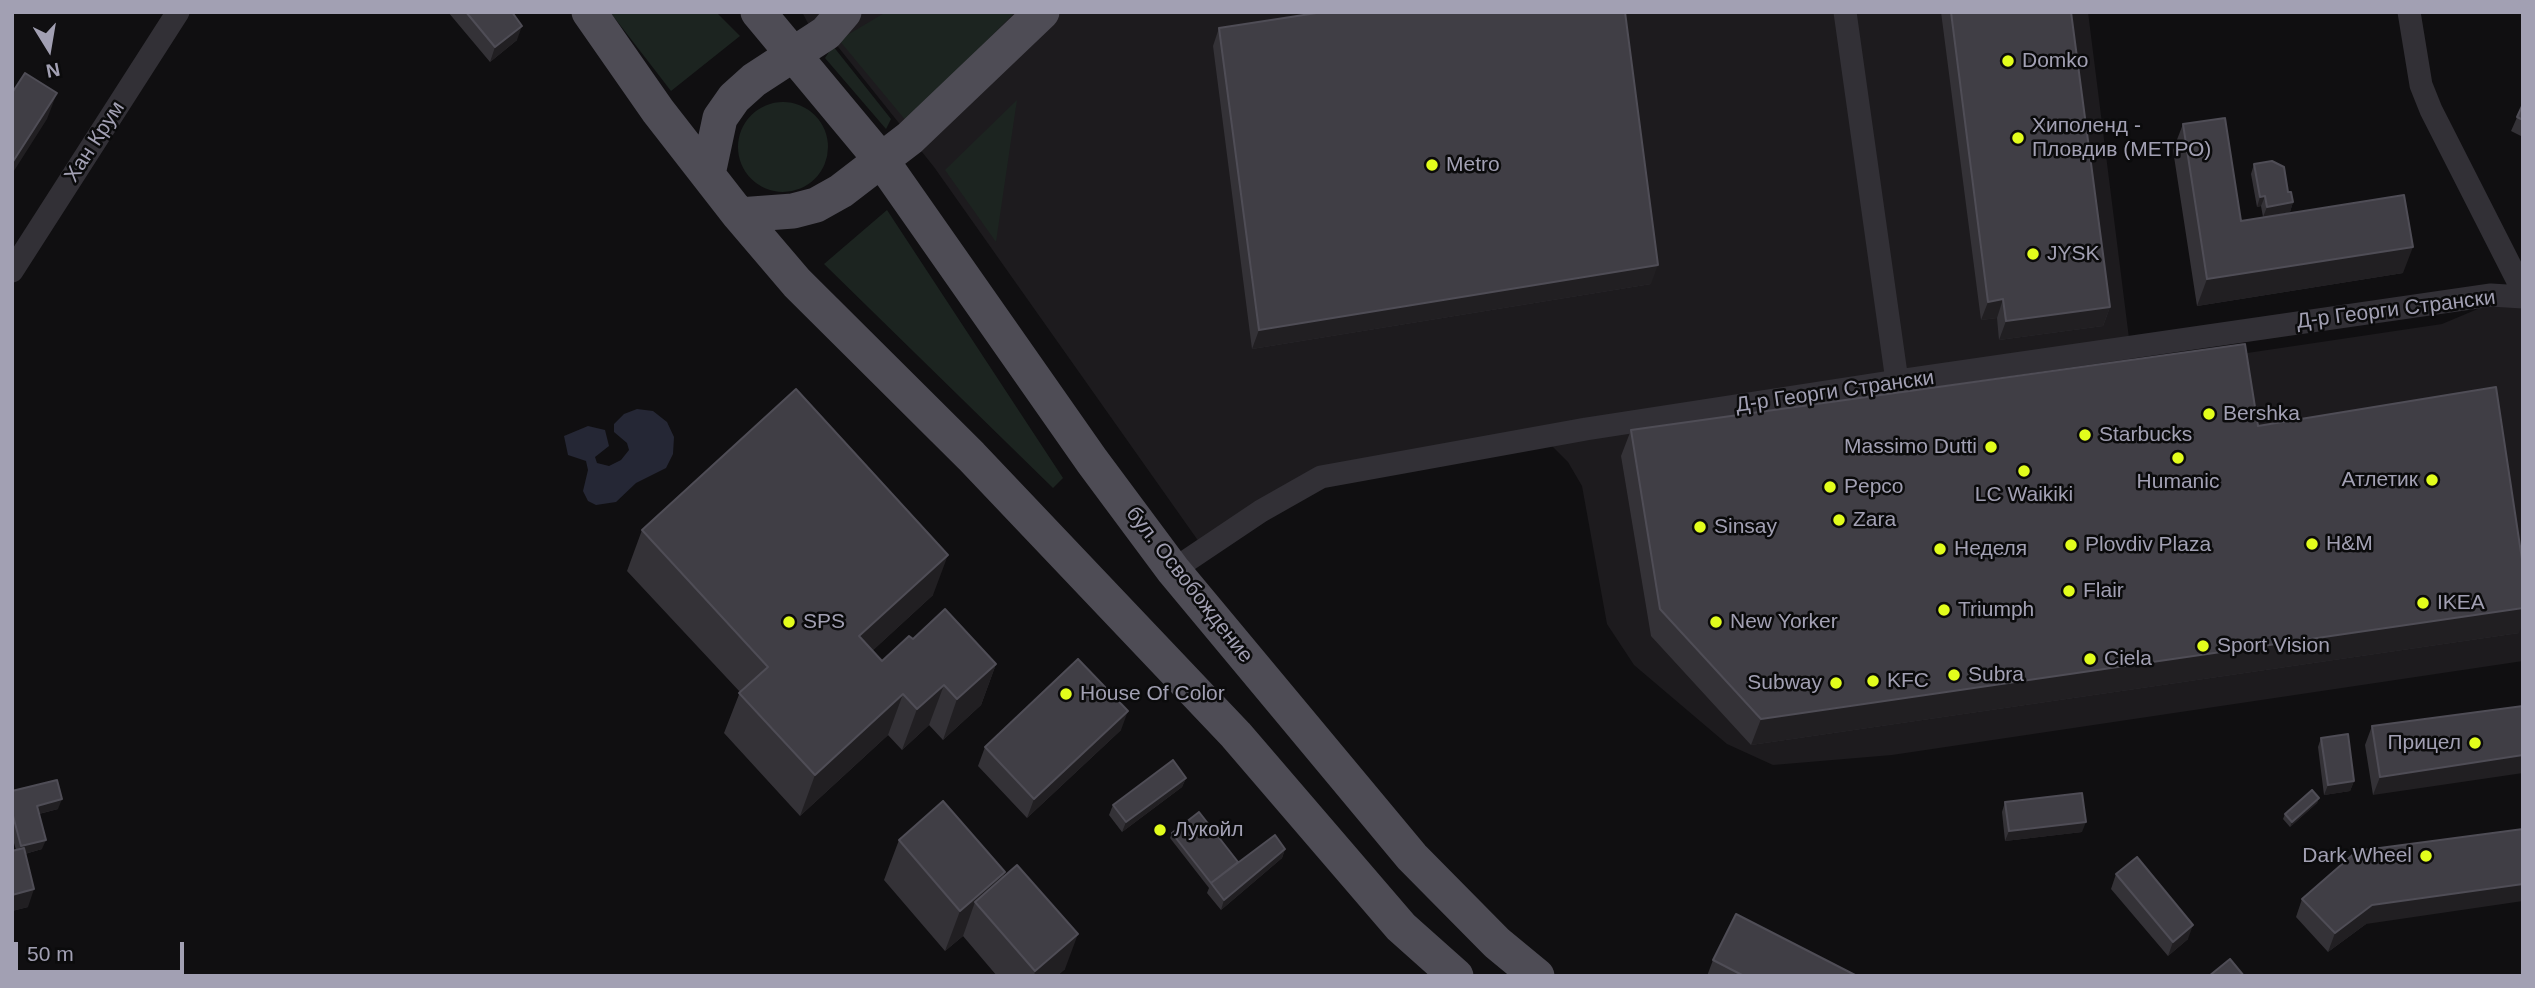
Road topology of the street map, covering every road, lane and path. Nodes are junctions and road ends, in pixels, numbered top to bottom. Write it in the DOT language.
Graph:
graph roads {
  1 [pos="178,12"];
  2 [pos="589,12"];
  3 [pos="758,12"];
  4 [pos="844,12"];
  5 [pos="1042,12"];
  6 [pos="1845,12"];
  7 [pos="2409,12"];
  8 [pos="792,54"];
  9 [pos="882,162"];
  10 [pos="708,174"];
  11 [pos="738,215"];
  12 [pos="12,271"];
  13 [pos="2523,294"];
  14 [pos="1897,381"];
  15 [pos="1173,570"];
  16 [pos="1456,976"];
  17 [pos="1537,976"];
  1 -- 12 [label="street, Хан Крум"];
  2 -- 10 [label="main road"];
  3 -- 8 [label="main road"];
  4 -- 8 [label="main road"];
  5 -- 9 [label="main road"];
  6 -- 14 [label="street"];
  7 -- 13 [label="street"];
  8 -- 9 [label="main road, бул. Освобождение"];
  8 -- 10 [label="main road"];
  9 -- 11 [label="main road"];
  9 -- 15 [label="main road, бул. Освобождение"];
  10 -- 11 [label="main road"];
  11 -- 16 [label="main road"];
  13 -- 14 [label="street, Д-р Георги Странски"];
  14 -- 15 [label="street, Д-р Георги Странски"];
  15 -- 17 [label="main road, бул. Освобождение"];
}
